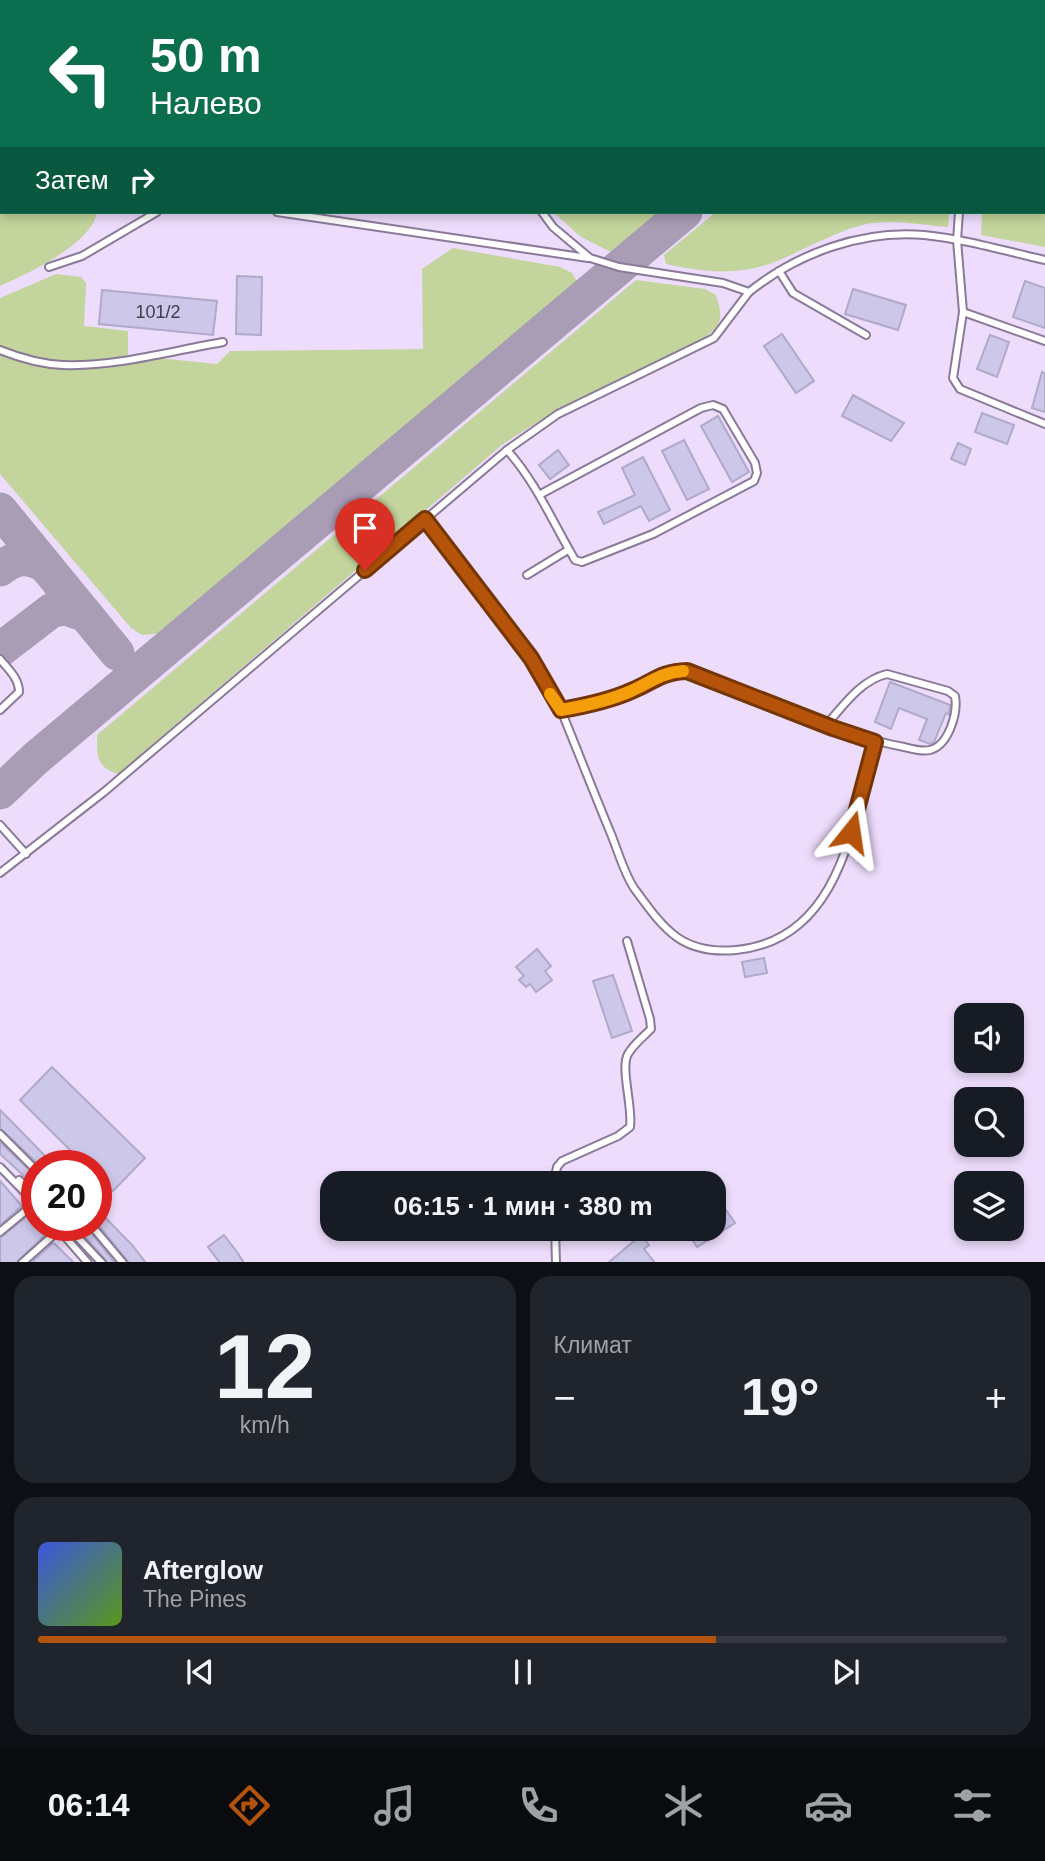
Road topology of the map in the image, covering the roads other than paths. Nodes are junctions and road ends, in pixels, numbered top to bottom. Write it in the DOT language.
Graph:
graph roads {
  1 [pos="154,214"];
  2 [pos="291,214"];
  3 [pos="543,214"];
  4 [pos="959,214"];
  5 [pos="957,240"];
  6 [pos="590,258"];
  7 [pos="1045,260"];
  8 [pos="49,267"];
  9 [pos="779,271"];
  10 [pos="750,292"];
  11 [pos="963,312"];
  12 [pos="866,335"];
  13 [pos="1045,341"];
  14 [pos="223,342"];
  15 [pos="0,350"];
  16 [pos="1045,424"];
  17 [pos="507,450"];
  18 [pos="539,495"];
  19 [pos="425,519"];
  20 [pos="568,550"];
  21 [pos="527,575"];
  22 [pos="0,659"];
  23 [pos="0,710"];
  24 [pos="561,710"];
  25 [pos="827,724"];
  26 [pos="875,742"];
  27 [pos="0,825"];
  28 [pos="26,854"];
  29 [pos="0,873"];
  30 [pos="626,941"];
  31 [pos="0,1135"];
  32 [pos="21,1155"];
  33 [pos="2,1167"];
  34 [pos="556,1171"];
  35 [pos="0,1177"];
  36 [pos="21,1186"];
  37 [pos="21,1186"];
  38 [pos="21,1214"];
  39 [pos="0,1231"];
  40 [pos="44,1241"];
  41 [pos="68,1241"];
  42 [pos="82,1241"];
  43 [pos="104,1241"];
  44 [pos="555,1241"];
  45 [pos="84,1261"];
  46 [pos="22,1262"];
  47 [pos="102,1262"];
  48 [pos="122,1262"];
  49 [pos="556,1262"];
  1 -- 8 [label="lane"];
  2 -- 6 [label="lane"];
  3 -- 6 [label="lane"];
  4 -- 5 [label="lane"];
  5 -- 7 [label="lane"];
  5 -- 9 [label="lane"];
  5 -- 11 [label="lane"];
  6 -- 10 [label="lane"];
  9 -- 10 [label="lane"];
  9 -- 12 [label="lane"];
  10 -- 17 [label="lane"];
  11 -- 13 [label="lane"];
  11 -- 16 [label="lane"];
  14 -- 15 [label="lane"];
  17 -- 18 [label="lane"];
  17 -- 19 [label="lane"];
  18 -- 20 [label="lane"];
  18 -- 20 [label="lane"];
  19 -- 24 [label="lane"];
  19 -- 28 [label="lane"];
  20 -- 21 [label="lane"];
  22 -- 23 [label="lane"];
  24 -- 25 [label="lane"];
  24 -- 26 [label="lane"];
  25 -- 26 [label="lane"];
  25 -- 26 [label="lane"];
  27 -- 28 [label="lane"];
  28 -- 29 [label="lane"];
  30 -- 34 [label="lane"];
  31 -- 32 [label="lane"];
  33 -- 35 [label="lane"];
  33 -- 36 [label="lane"];
  33 -- 37 [label="lane"];
  38 -- 39 [label="lane"];
  40 -- 46 [label="lane"];
  41 -- 45 [label="lane"];
  42 -- 47 [label="lane"];
  43 -- 48 [label="lane"];
  44 -- 49 [label="lane"];
}
